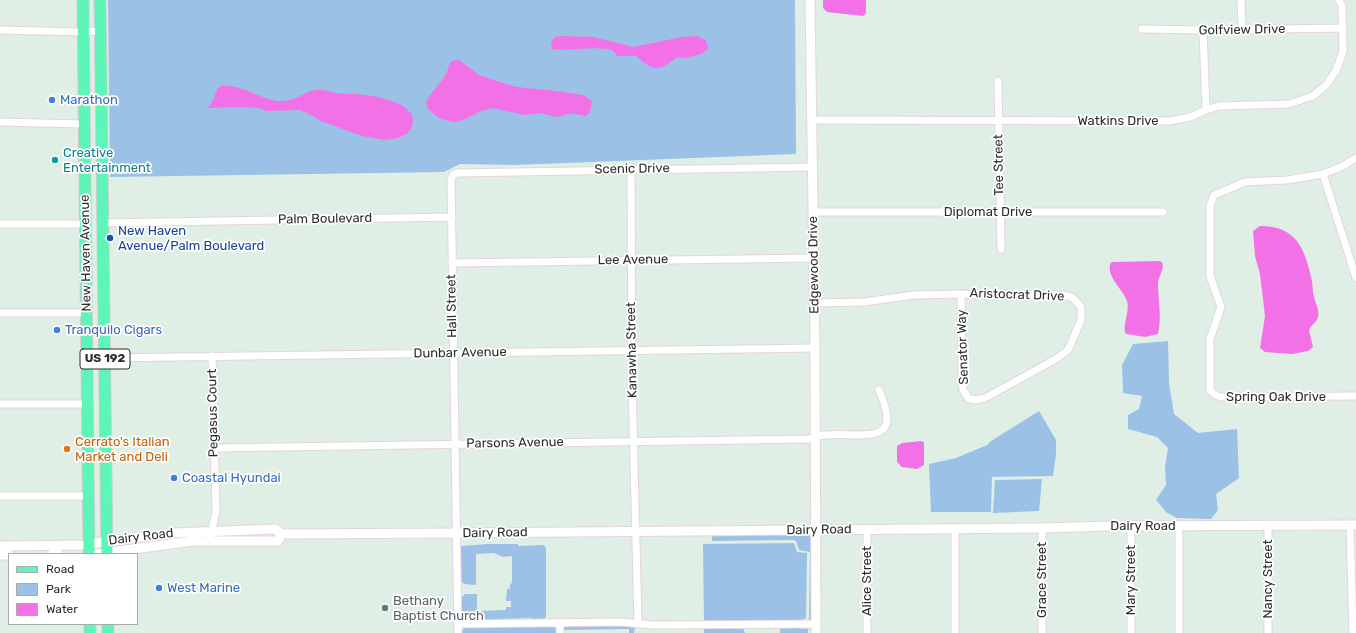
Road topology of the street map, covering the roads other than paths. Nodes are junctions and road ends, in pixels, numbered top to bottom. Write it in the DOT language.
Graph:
graph roads {
  1 [pos="83,0"];
  2 [pos="100,0"];
  3 [pos="810,0"];
  4 [pos="1241,0"];
  5 [pos="1338,0"];
  6 [pos="1343,28"];
  7 [pos="1142,29"];
  8 [pos="0,30"];
  9 [pos="1203,30"];
  10 [pos="1242,30"];
  11 [pos="101,31"];
  12 [pos="83,32"];
  13 [pos="998,81"];
  14 [pos="1206,110"];
  15 [pos="812,120"];
  16 [pos="998,120"];
  17 [pos="0,122"];
  18 [pos="84,124"];
  19 [pos="102,147"];
  20 [pos="1356,158"];
  21 [pos="812,167"];
  22 [pos="631,169"];
  23 [pos="1323,174"];
  24 [pos="453,176"];
  25 [pos="85,201"];
  26 [pos="1000,211"];
  27 [pos="813,212"];
  28 [pos="1163,212"];
  29 [pos="452,217"];
  30 [pos="0,224"];
  31 [pos="85,224"];
  32 [pos="103,224"];
  33 [pos="1001,249"];
  34 [pos="103,250"];
  35 [pos="814,258"];
  36 [pos="631,260"];
  37 [pos="452,263"];
  38 [pos="1356,278"];
  39 [pos="961,294"];
  40 [pos="815,303"];
  41 [pos="0,313"];
  42 [pos="86,313"];
  43 [pos="87,332"];
  44 [pos="815,348"];
  45 [pos="632,351"];
  46 [pos="453,353"];
  47 [pos="212,356"];
  48 [pos="105,358"];
  49 [pos="879,390"];
  50 [pos="1356,396"];
  51 [pos="969,399"];
  52 [pos="0,404"];
  53 [pos="88,404"];
  54 [pos="106,435"];
  55 [pos="816,438"];
  56 [pos="633,441"];
  57 [pos="454,444"];
  58 [pos="214,448"];
  59 [pos="0,496"];
  60 [pos="89,496"];
  61 [pos="1353,525"];
  62 [pos="1131,526"];
  63 [pos="1179,526"];
  64 [pos="1268,526"];
  65 [pos="1042,528"];
  66 [pos="955,529"];
  67 [pos="817,530"];
  68 [pos="867,530"];
  69 [pos="212,531"];
  70 [pos="635,532"];
  71 [pos="456,533"];
  72 [pos="281,534"];
  73 [pos="209,542"];
  74 [pos="0,546"];
  75 [pos="89,550"];
  76 [pos="104,550"];
  77 [pos="560,623"];
  78 [pos="638,623"];
  79 [pos="458,624"];
  80 [pos="654,625"];
  81 [pos="816,628"];
  82 [pos="458,633"];
  83 [pos="560,633"];
  84 [pos="655,633"];
  85 [pos="867,633"];
  86 [pos="955,633"];
  87 [pos="1042,633"];
  88 [pos="1131,633"];
  89 [pos="1179,633"];
  90 [pos="1268,633"];
  91 [pos="1353,633"];
  1 -- 12 [label="main road, New Haven Avenue / US 192"];
  2 -- 11 [label="main road, New Haven Avenue / US 192"];
  3 -- 15 [label="street, Edgewood Drive"];
  4 -- 10 [label="street"];
  5 -- 6 [label="street, Watkins Drive"];
  6 -- 10 [label="street, Golfview Drive"];
  6 -- 14 [label="street, Watkins Drive"];
  7 -- 9 [label="street, Golfview Drive"];
  8 -- 12 [label="street"];
  9 -- 10 [label="street, Golfview Drive"];
  9 -- 14 [label="street"];
  11 -- 12 [label="street"];
  11 -- 19 [label="main road, New Haven Avenue / US 192"];
  12 -- 18 [label="main road, New Haven Avenue / US 192"];
  13 -- 16 [label="street, Tee Street"];
  14 -- 16 [label="street, Watkins Drive"];
  15 -- 16 [label="street, Watkins Drive"];
  15 -- 21 [label="street, Edgewood Drive"];
  16 -- 26 [label="street, Tee Street"];
  17 -- 18 [label="street"];
  18 -- 19 [label="main road"];
  18 -- 25 [label="main road, New Haven Avenue / US 192"];
  19 -- 32 [label="main road, New Haven Avenue / US 192"];
  20 -- 23 [label="street, Spring Oak Drive"];
  21 -- 22 [label="street, Scenic Drive"];
  21 -- 27 [label="street, Edgewood Drive"];
  22 -- 24 [label="street, Scenic Drive"];
  22 -- 36 [label="street, Kanawha Street"];
  23 -- 38 [label="street"];
  23 -- 50 [label="street, Spring Oak Drive"];
  24 -- 29 [label="street, Hall Street"];
  25 -- 31 [label="main road, New Haven Avenue / US 192"];
  25 -- 32 [label="main road"];
  26 -- 27 [label="street, Diplomat Drive"];
  26 -- 28 [label="street, Diplomat Drive"];
  26 -- 33 [label="street, Tee Street"];
  27 -- 35 [label="street, Edgewood Drive"];
  29 -- 32 [label="street, Palm Boulevard"];
  29 -- 37 [label="street, Hall Street"];
  30 -- 31 [label="street"];
  31 -- 34 [label="main road"];
  31 -- 42 [label="main road, New Haven Avenue / US 192"];
  32 -- 34 [label="main road, New Haven Avenue / US 192"];
  34 -- 48 [label="main road, New Haven Avenue / US 192"];
  35 -- 36 [label="street, Lee Avenue"];
  35 -- 40 [label="street, Edgewood Drive"];
  36 -- 37 [label="street, Lee Avenue"];
  36 -- 45 [label="street, Kanawha Street"];
  37 -- 46 [label="street, Hall Street"];
  39 -- 40 [label="street, Aristocrat Drive"];
  39 -- 51 [label="street, Senator Way"];
  39 -- 51 [label="street, Aristocrat Drive"];
  40 -- 44 [label="street, Edgewood Drive"];
  41 -- 42 [label="street"];
  42 -- 43 [label="main road, New Haven Avenue / US 192"];
  43 -- 48 [label="main road"];
  43 -- 53 [label="main road, New Haven Avenue / US 192"];
  44 -- 45 [label="street, Dunbar Avenue"];
  44 -- 55 [label="street, Edgewood Drive"];
  45 -- 46 [label="street, Dunbar Avenue"];
  45 -- 56 [label="street, Kanawha Street"];
  46 -- 47 [label="street, Dunbar Avenue"];
  46 -- 57 [label="street, Hall Street"];
  47 -- 48 [label="street, Dunbar Avenue"];
  47 -- 58 [label="street, Pegasus Court"];
  48 -- 54 [label="main road, New Haven Avenue / US 192"];
  49 -- 55 [label="street, Parsons Avenue"];
  52 -- 53 [label="street"];
  53 -- 54 [label="main road"];
  53 -- 60 [label="main road, New Haven Avenue / US 192"];
  54 -- 76 [label="main road, New Haven Avenue / US 192"];
  55 -- 56 [label="street, Parsons Avenue"];
  55 -- 67 [label="street, Edgewood Drive"];
  56 -- 57 [label="street, Parsons Avenue"];
  56 -- 70 [label="street, Kanawha Street"];
  57 -- 58 [label="street, Parsons Avenue"];
  57 -- 71 [label="street, Hall Street"];
  58 -- 69 [label="street, Pegasus Court"];
  59 -- 60 [label="street"];
  60 -- 75 [label="main road, New Haven Avenue / US 192"];
  61 -- 64 [label="street, Dairy Road"];
  61 -- 91 [label="street"];
  62 -- 63 [label="street, Dairy Road"];
  62 -- 65 [label="street, Dairy Road"];
  62 -- 88 [label="street, Mary Street"];
  63 -- 64 [label="street, Dairy Road"];
  63 -- 89 [label="street"];
  64 -- 90 [label="street, Nancy Street"];
  65 -- 66 [label="street, Dairy Road"];
  65 -- 87 [label="street, Grace Street"];
  66 -- 68 [label="street, Dairy Road"];
  66 -- 86 [label="street"];
  67 -- 68 [label="street, Dairy Road"];
  67 -- 70 [label="street, Dairy Road"];
  67 -- 81 [label="street, Edgewood Drive"];
  68 -- 85 [label="street, Alice Street"];
  69 -- 72 [label="street, Dairy Road"];
  69 -- 73 [label="street, Pegasus Court"];
  69 -- 76 [label="street, Dairy Road"];
  70 -- 71 [label="street, Dairy Road"];
  70 -- 78 [label="street, Kanawha Street"];
  71 -- 72 [label="street, Dairy Road"];
  71 -- 79 [label="street, Hall Street"];
  72 -- 73 [label="street, Dairy Road"];
  73 -- 76 [label="street, Dairy Road"];
  74 -- 75 [label="street, Dairy Road"];
  75 -- 76 [label="street, Dairy Road"];
  77 -- 78 [label="street"];
  77 -- 79 [label="street"];
  77 -- 83 [label="street"];
  78 -- 80 [label="street"];
  79 -- 82 [label="street, Hall Street"];
  80 -- 81 [label="street"];
  80 -- 84 [label="street"];
}
